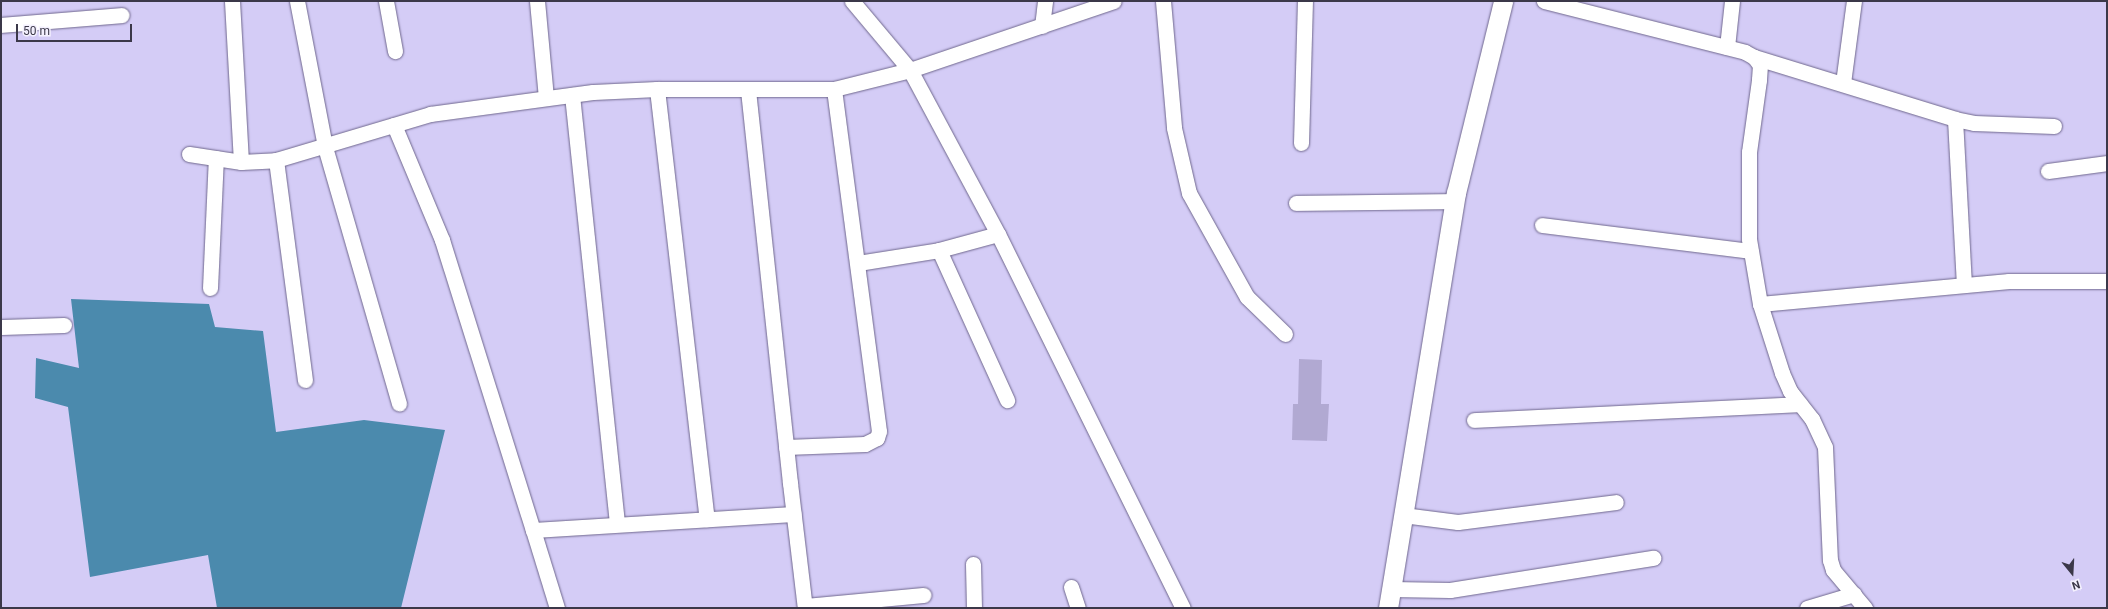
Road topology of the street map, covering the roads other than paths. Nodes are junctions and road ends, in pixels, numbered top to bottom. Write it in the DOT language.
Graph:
graph roads {
  1 [pos="232,1"];
  2 [pos="297,1"];
  3 [pos="386,1"];
  4 [pos="537,1"];
  5 [pos="852,1"];
  6 [pos="1045,1"];
  7 [pos="1114,1"];
  8 [pos="1162,1"];
  9 [pos="1305,1"];
  10 [pos="1503,1"];
  11 [pos="1544,1"];
  12 [pos="1732,1"];
  13 [pos="1854,1"];
  14 [pos="122,15"];
  15 [pos="1,25"];
  16 [pos="1042,26"];
  17 [pos="1727,47"];
  18 [pos="395,51"];
  19 [pos="1754,57"];
  20 [pos="910,70"];
  21 [pos="1843,83"];
  22 [pos="656,89"];
  23 [pos="834,89"];
  24 [pos="748,90"];
  25 [pos="572,95"];
  26 [pos="546,98"];
  27 [pos="1955,119"];
  28 [pos="394,125"];
  29 [pos="2054,126"];
  30 [pos="1301,143"];
  31 [pos="325,146"];
  32 [pos="189,154"];
  33 [pos="216,158"];
  34 [pos="276,160"];
  35 [pos="241,162"];
  36 [pos="2107,163"];
  37 [pos="2048,171"];
  38 [pos="1454,201"];
  39 [pos="1296,203"];
  40 [pos="1542,224"];
  41 [pos="998,234"];
  42 [pos="939,250"];
  43 [pos="1750,251"];
  44 [pos="858,263"];
  45 [pos="2107,281"];
  46 [pos="1964,285"];
  47 [pos="210,288"];
  48 [pos="1760,304"];
  49 [pos="64,325"];
  50 [pos="1,326"];
  51 [pos="1285,334"];
  52 [pos="305,380"];
  53 [pos="1007,400"];
  54 [pos="399,404"];
  55 [pos="1800,404"];
  56 [pos="1474,420"];
  57 [pos="786,447"];
  58 [pos="1616,502"];
  59 [pos="794,514"];
  60 [pos="1404,515"];
  61 [pos="707,518"];
  62 [pos="618,524"];
  63 [pos="533,530"];
  64 [pos="1654,558"];
  65 [pos="973,564"];
  66 [pos="1071,587"];
  67 [pos="1392,589"];
  68 [pos="1854,594"];
  69 [pos="923,595"];
  70 [pos="805,607"];
  71 [pos="557,608"];
  72 [pos="974,608"];
  73 [pos="1078,608"];
  74 [pos="1183,608"];
  75 [pos="1388,608"];
  76 [pos="1807,608"];
  77 [pos="1865,608"];
  1 -- 35 [label="street"];
  2 -- 31 [label="street"];
  3 -- 18 [label="street"];
  4 -- 26 [label="street"];
  5 -- 20 [label="street"];
  6 -- 16 [label="street"];
  7 -- 16 [label="street"];
  8 -- 51 [label="street"];
  9 -- 30 [label="street"];
  10 -- 38 [label="street"];
  11 -- 17 [label="street"];
  12 -- 17 [label="street"];
  13 -- 21 [label="street"];
  14 -- 15 [label="street"];
  16 -- 20 [label="street"];
  17 -- 19 [label="street"];
  19 -- 21 [label="street"];
  19 -- 43 [label="street"];
  20 -- 23 [label="street"];
  20 -- 41 [label="street"];
  21 -- 27 [label="street"];
  22 -- 24 [label="street"];
  22 -- 25 [label="street"];
  22 -- 61 [label="street"];
  23 -- 24 [label="street"];
  23 -- 44 [label="street"];
  24 -- 57 [label="street"];
  25 -- 26 [label="street"];
  25 -- 62 [label="street"];
  26 -- 28 [label="street"];
  27 -- 29 [label="street"];
  27 -- 46 [label="street"];
  28 -- 31 [label="street"];
  28 -- 63 [label="street"];
  31 -- 34 [label="street"];
  31 -- 54 [label="street"];
  32 -- 33 [label="street"];
  33 -- 35 [label="street"];
  33 -- 47 [label="street"];
  34 -- 35 [label="street"];
  34 -- 52 [label="street"];
  36 -- 37 [label="street"];
  38 -- 39 [label="street"];
  38 -- 60 [label="street"];
  40 -- 43 [label="street"];
  41 -- 42 [label="street"];
  41 -- 74 [label="street"];
  42 -- 44 [label="street"];
  42 -- 53 [label="street"];
  43 -- 48 [label="street"];
  44 -- 57 [label="street"];
  45 -- 46 [label="street"];
  46 -- 48 [label="street"];
  48 -- 55 [label="street"];
  49 -- 50 [label="street"];
  55 -- 56 [label="street"];
  55 -- 68 [label="street"];
  57 -- 59 [label="street"];
  58 -- 60 [label="street"];
  59 -- 61 [label="street"];
  59 -- 70 [label="street"];
  60 -- 67 [label="street"];
  61 -- 62 [label="street"];
  62 -- 63 [label="street"];
  63 -- 71 [label="street"];
  64 -- 67 [label="street"];
  65 -- 72 [label="street"];
  66 -- 73 [label="street"];
  67 -- 75 [label="street"];
  68 -- 76 [label="street"];
  68 -- 77 [label="street"];
  69 -- 70 [label="street"];
}
